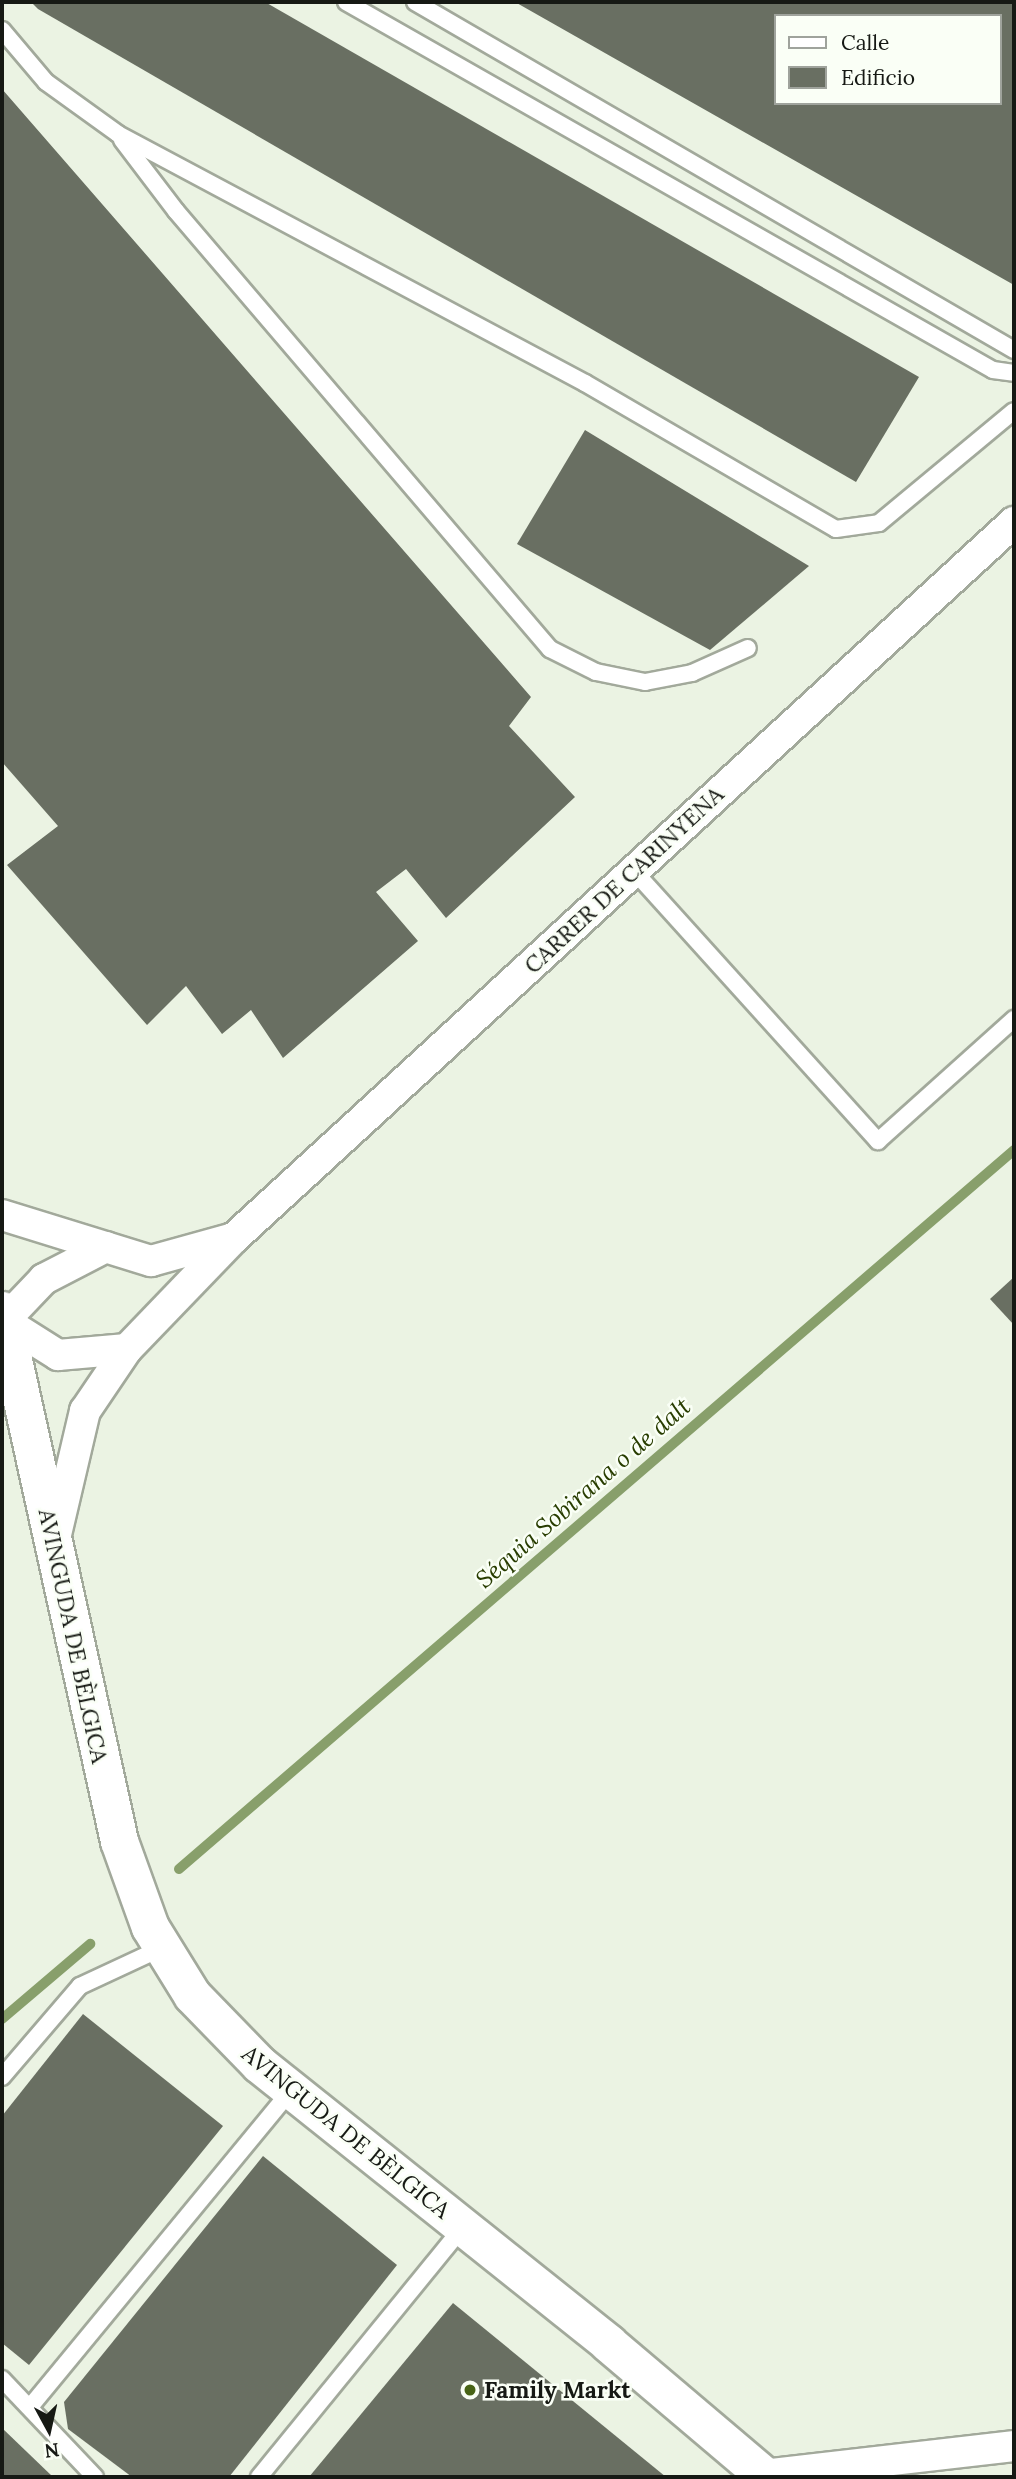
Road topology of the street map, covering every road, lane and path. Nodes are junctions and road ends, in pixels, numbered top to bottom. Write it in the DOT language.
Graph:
graph roads {
  1 [pos="346,2"];
  2 [pos="415,2"];
  3 [pos="2,30"];
  4 [pos="118,134"];
  5 [pos="1014,350"];
  6 [pos="1014,373"];
  7 [pos="1014,411"];
  8 [pos="1014,522"];
  9 [pos="748,648"];
  10 [pos="634,870"];
  11 [pos="1014,1019"];
  12 [pos="2,1214"];
  13 [pos="234,1238"];
  14 [pos="106,1247"];
  15 [pos="3,1316"];
  16 [pos="127,1349"];
  17 [pos="54,1546"];
  18 [pos="162,1948"];
  19 [pos="2,2077"];
  20 [pos="290,2090"];
  21 [pos="463,2227"];
  22 [pos="2,2379"];
  23 [pos="30,2407"];
  24 [pos="1014,2446"];
  25 [pos="764,2476"];
  26 [pos="95,2477"];
  27 [pos="259,2477"];
  1 -- 6 [label="lane"];
  2 -- 5 [label="lane"];
  3 -- 4 [label="lane"];
  4 -- 7 [label="lane"];
  4 -- 9 [label="lane"];
  8 -- 10 [label="street, CARRER DE CARINYENA"];
  10 -- 11 [label="lane"];
  10 -- 13 [label="street, CARRER DE CARINYENA"];
  12 -- 14 [label="street, CARRER DE CARINYENA"];
  13 -- 14 [label="street, CARRER DE CARINYENA"];
  13 -- 16 [label="street, CARRER DE CARINYENA"];
  14 -- 15 [label="street"];
  15 -- 16 [label="street"];
  15 -- 17 [label="street, AVINGUDA DE BÈLGICA"];
  16 -- 17 [label="street, CARRER DE CARINYENA"];
  17 -- 18 [label="street, AVINGUDA DE BÈLGICA"];
  18 -- 19 [label="lane"];
  18 -- 20 [label="street, AVINGUDA DE BÈLGICA"];
  20 -- 21 [label="street, AVINGUDA DE BÈLGICA"];
  20 -- 23 [label="lane"];
  21 -- 25 [label="street, AVINGUDA DE BÈLGICA"];
  21 -- 27 [label="lane"];
  22 -- 23 [label="lane"];
  23 -- 26 [label="lane"];
  24 -- 25 [label="street"];
}
